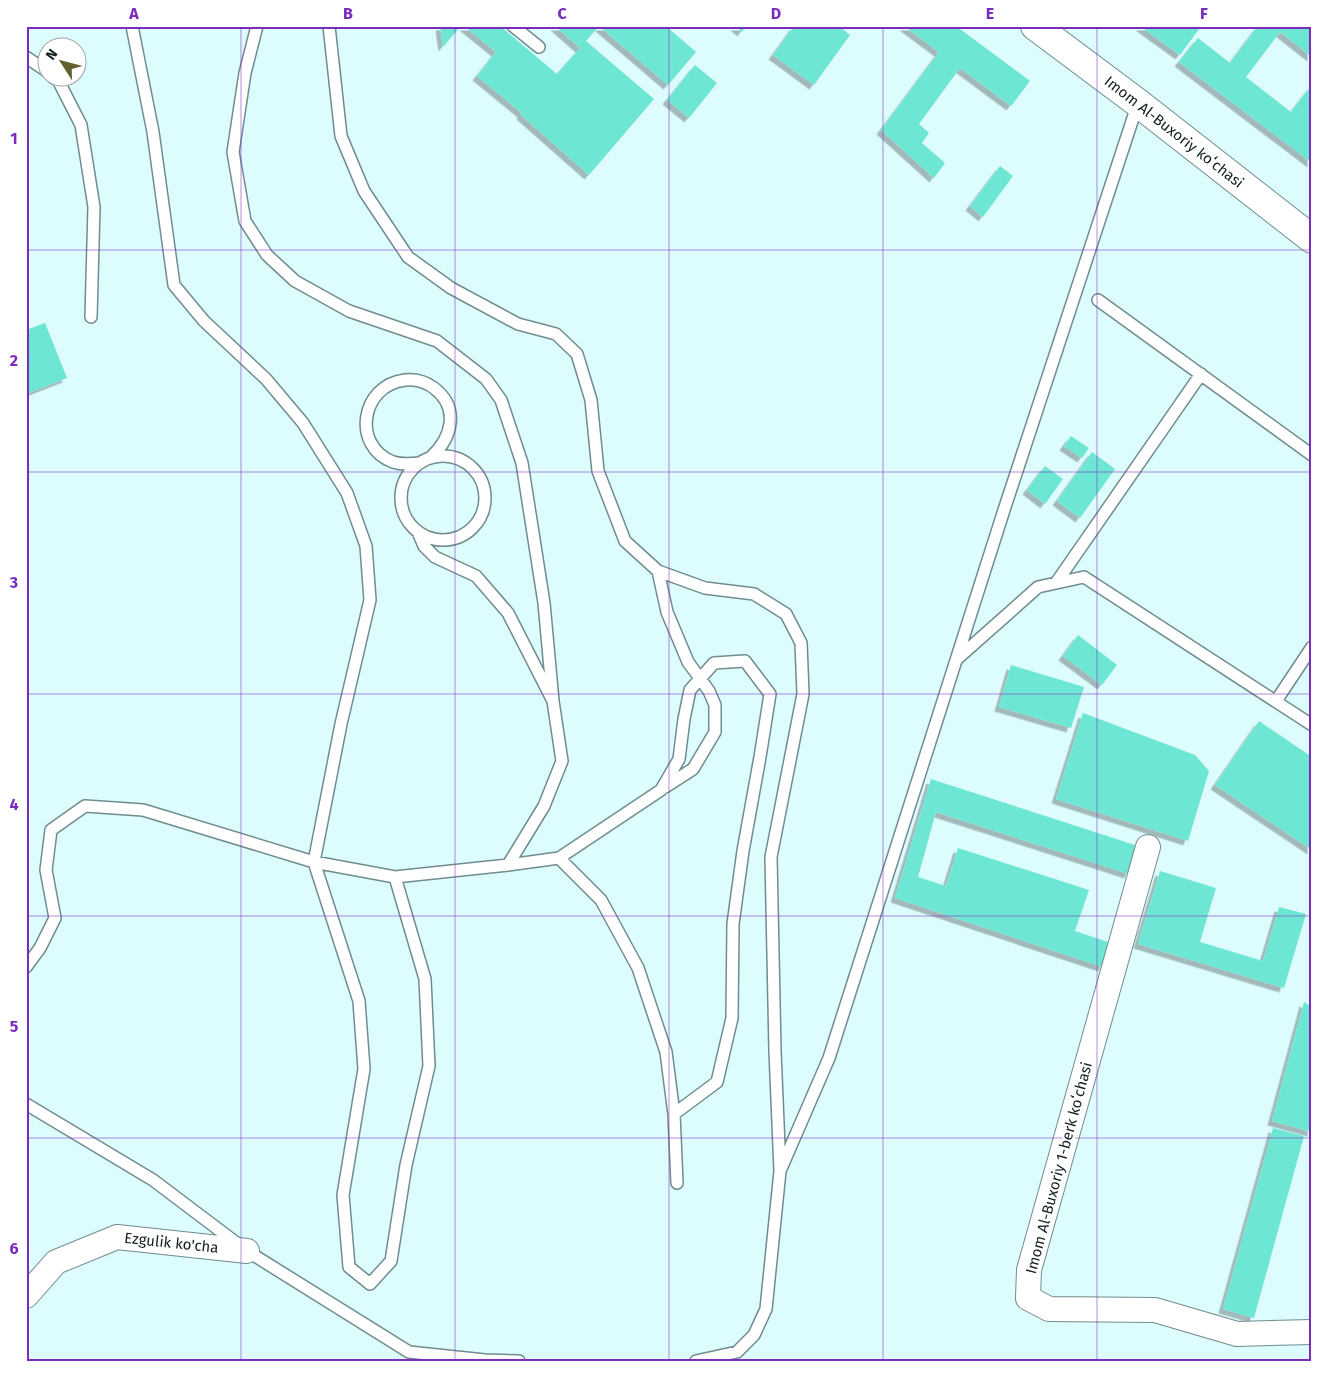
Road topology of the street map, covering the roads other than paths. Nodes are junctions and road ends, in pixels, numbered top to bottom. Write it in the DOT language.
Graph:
graph roads {
  1 [pos="132,26"];
  2 [pos="257,26"];
  3 [pos="329,26"];
  4 [pos="513,26"];
  5 [pos="1035,26"];
  6 [pos="539,47"];
  7 [pos="26,57"];
  8 [pos="38,65"];
  9 [pos="62,88"];
  10 [pos="1138,102"];
  11 [pos="1312,239"];
  12 [pos="1098,300"];
  13 [pos="91,317"];
  14 [pos="1201,374"];
  15 [pos="1312,455"];
  16 [pos="432,458"];
  17 [pos="420,463"];
  18 [pos="418,532"];
  19 [pos="658,570"];
  20 [pos="1056,583"];
  21 [pos="1312,647"];
  22 [pos="956,660"];
  23 [pos="701,679"];
  24 [pos="553,701"];
  25 [pos="1276,701"];
  26 [pos="1312,725"];
  27 [pos="661,790"];
  28 [pos="1148,847"];
  29 [pos="559,858"];
  30 [pos="314,862"];
  31 [pos="508,865"];
  32 [pos="395,877"];
  33 [pos="26,967"];
  34 [pos="26,1104"];
  35 [pos="674,1114"];
  36 [pos="780,1172"];
  37 [pos="677,1183"];
  38 [pos="247,1251"];
  39 [pos="26,1296"];
  40 [pos="1312,1332"];
  41 [pos="519,1361"];
  42 [pos="696,1361"];
  1 -- 30 [label="lane"];
  2 -- 24 [label="lane"];
  3 -- 19 [label="lane"];
  4 -- 6 [label="lane"];
  5 -- 10 [label="street, Imom Al-Buxoriy koʻchasi"];
  7 -- 8 [label="lane"];
  9 -- 13 [label="lane"];
  10 -- 11 [label="street, Imom Al-Buxoriy koʻchasi"];
  10 -- 22 [label="lane"];
  12 -- 14 [label="lane"];
  14 -- 15 [label="lane"];
  14 -- 20 [label="lane"];
  16 -- 17 [label="lane"];
  16 -- 17 [label="lane"];
  16 -- 18 [label="lane"];
  17 -- 18 [label="lane"];
  18 -- 24 [label="lane"];
  19 -- 23 [label="lane"];
  19 -- 36 [label="lane"];
  20 -- 22 [label="lane"];
  20 -- 25 [label="lane"];
  21 -- 25 [label="lane"];
  22 -- 36 [label="lane"];
  23 -- 27 [label="lane"];
  23 -- 27 [label="lane"];
  23 -- 35 [label="lane"];
  24 -- 31 [label="lane"];
  25 -- 26 [label="lane"];
  27 -- 29 [label="lane"];
  28 -- 40 [label="street, Imom Al-Buxoriy 1-berk koʻchasi"];
  29 -- 31 [label="lane"];
  29 -- 35 [label="lane"];
  30 -- 32 [label="lane"];
  30 -- 32 [label="lane"];
  30 -- 33 [label="lane"];
  31 -- 32 [label="lane"];
  34 -- 38 [label="lane"];
  35 -- 37 [label="lane"];
  36 -- 42 [label="lane"];
  38 -- 39 [label="street, Ezgulik ko'cha"];
  38 -- 41 [label="lane"];
}
